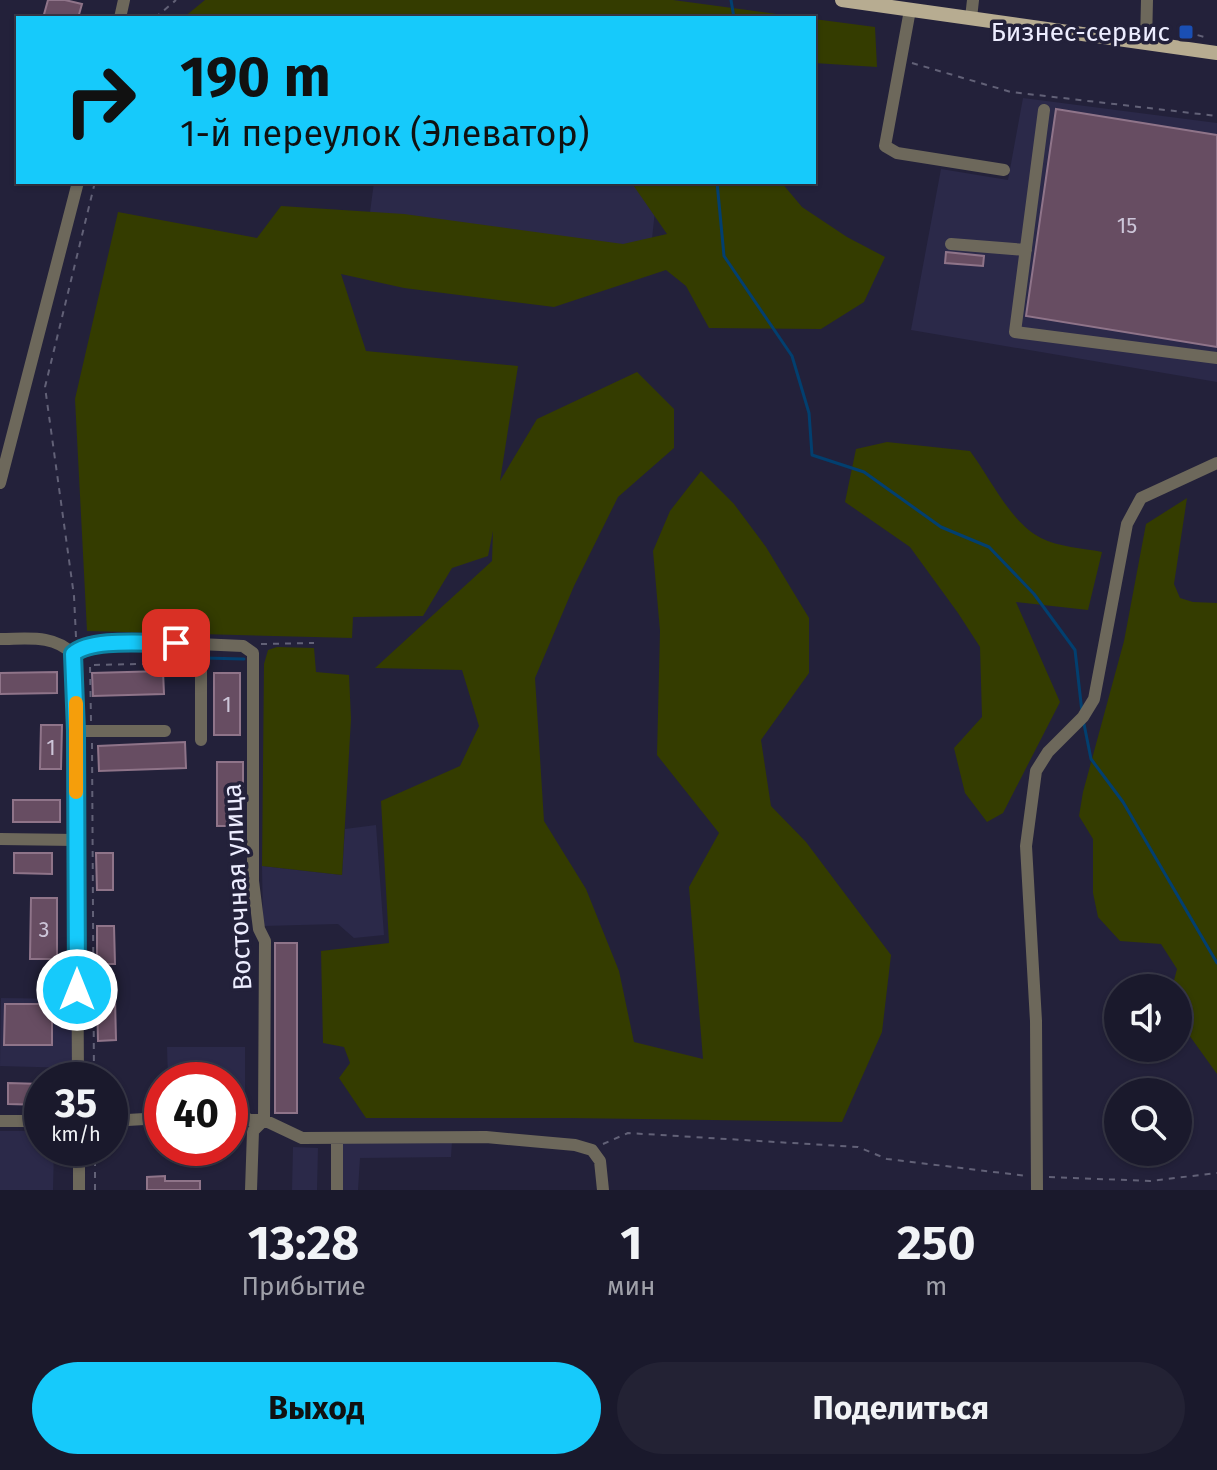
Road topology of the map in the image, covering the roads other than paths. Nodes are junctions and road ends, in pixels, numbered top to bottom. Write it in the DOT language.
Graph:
graph roads {
  1 [pos="842,0"];
  2 [pos="973,0"];
  3 [pos="1147,0"];
  4 [pos="910,10"];
  5 [pos="971,18"];
  6 [pos="1146,43"];
  7 [pos="1217,53"];
  8 [pos="1044,110"];
  9 [pos="1004,170"];
  10 [pos="77,184"];
  11 [pos="951,244"];
  12 [pos="1026,250"];
  13 [pos="1217,358"];
  14 [pos="1217,463"];
  15 [pos="0,483"];
  16 [pos="0,639"];
  17 [pos="201,644"];
  18 [pos="73,654"];
  19 [pos="76,731"];
  20 [pos="165,731"];
  21 [pos="201,740"];
  22 [pos="0,839"];
  23 [pos="76,840"];
  24 [pos="78,1062"];
  25 [pos="248,1119"];
  26 [pos="264,1120"];
  27 [pos="0,1121"];
  28 [pos="24,1121"];
  29 [pos="337,1138"];
  30 [pos="79,1166"];
  31 [pos="1037,1183"];
  32 [pos="79,1190"];
  33 [pos="251,1190"];
  34 [pos="337,1190"];
  35 [pos="603,1190"];
  1 -- 4 [label="main road"];
  2 -- 5 [label="street"];
  3 -- 6 [label="street"];
  4 -- 5 [label="main road"];
  4 -- 9 [label="street"];
  5 -- 6 [label="main road"];
  6 -- 7 [label="main road"];
  8 -- 12 [label="street"];
  10 -- 15 [label="street"];
  11 -- 12 [label="street"];
  12 -- 13 [label="street"];
  14 -- 31 [label="street"];
  16 -- 18 [label="street"];
  17 -- 18 [label="street"];
  17 -- 21 [label="street"];
  17 -- 26 [label="street, Восточная улица"];
  18 -- 19 [label="street"];
  19 -- 20 [label="street"];
  19 -- 23 [label="street"];
  22 -- 23 [label="street"];
  23 -- 24 [label="street"];
  25 -- 26 [label="street"];
  26 -- 29 [label="street"];
  26 -- 33 [label="street, Восточная улица"];
  27 -- 28 [label="street"];
  29 -- 34 [label="street"];
  29 -- 35 [label="street"];
  30 -- 32 [label="street"];
}
